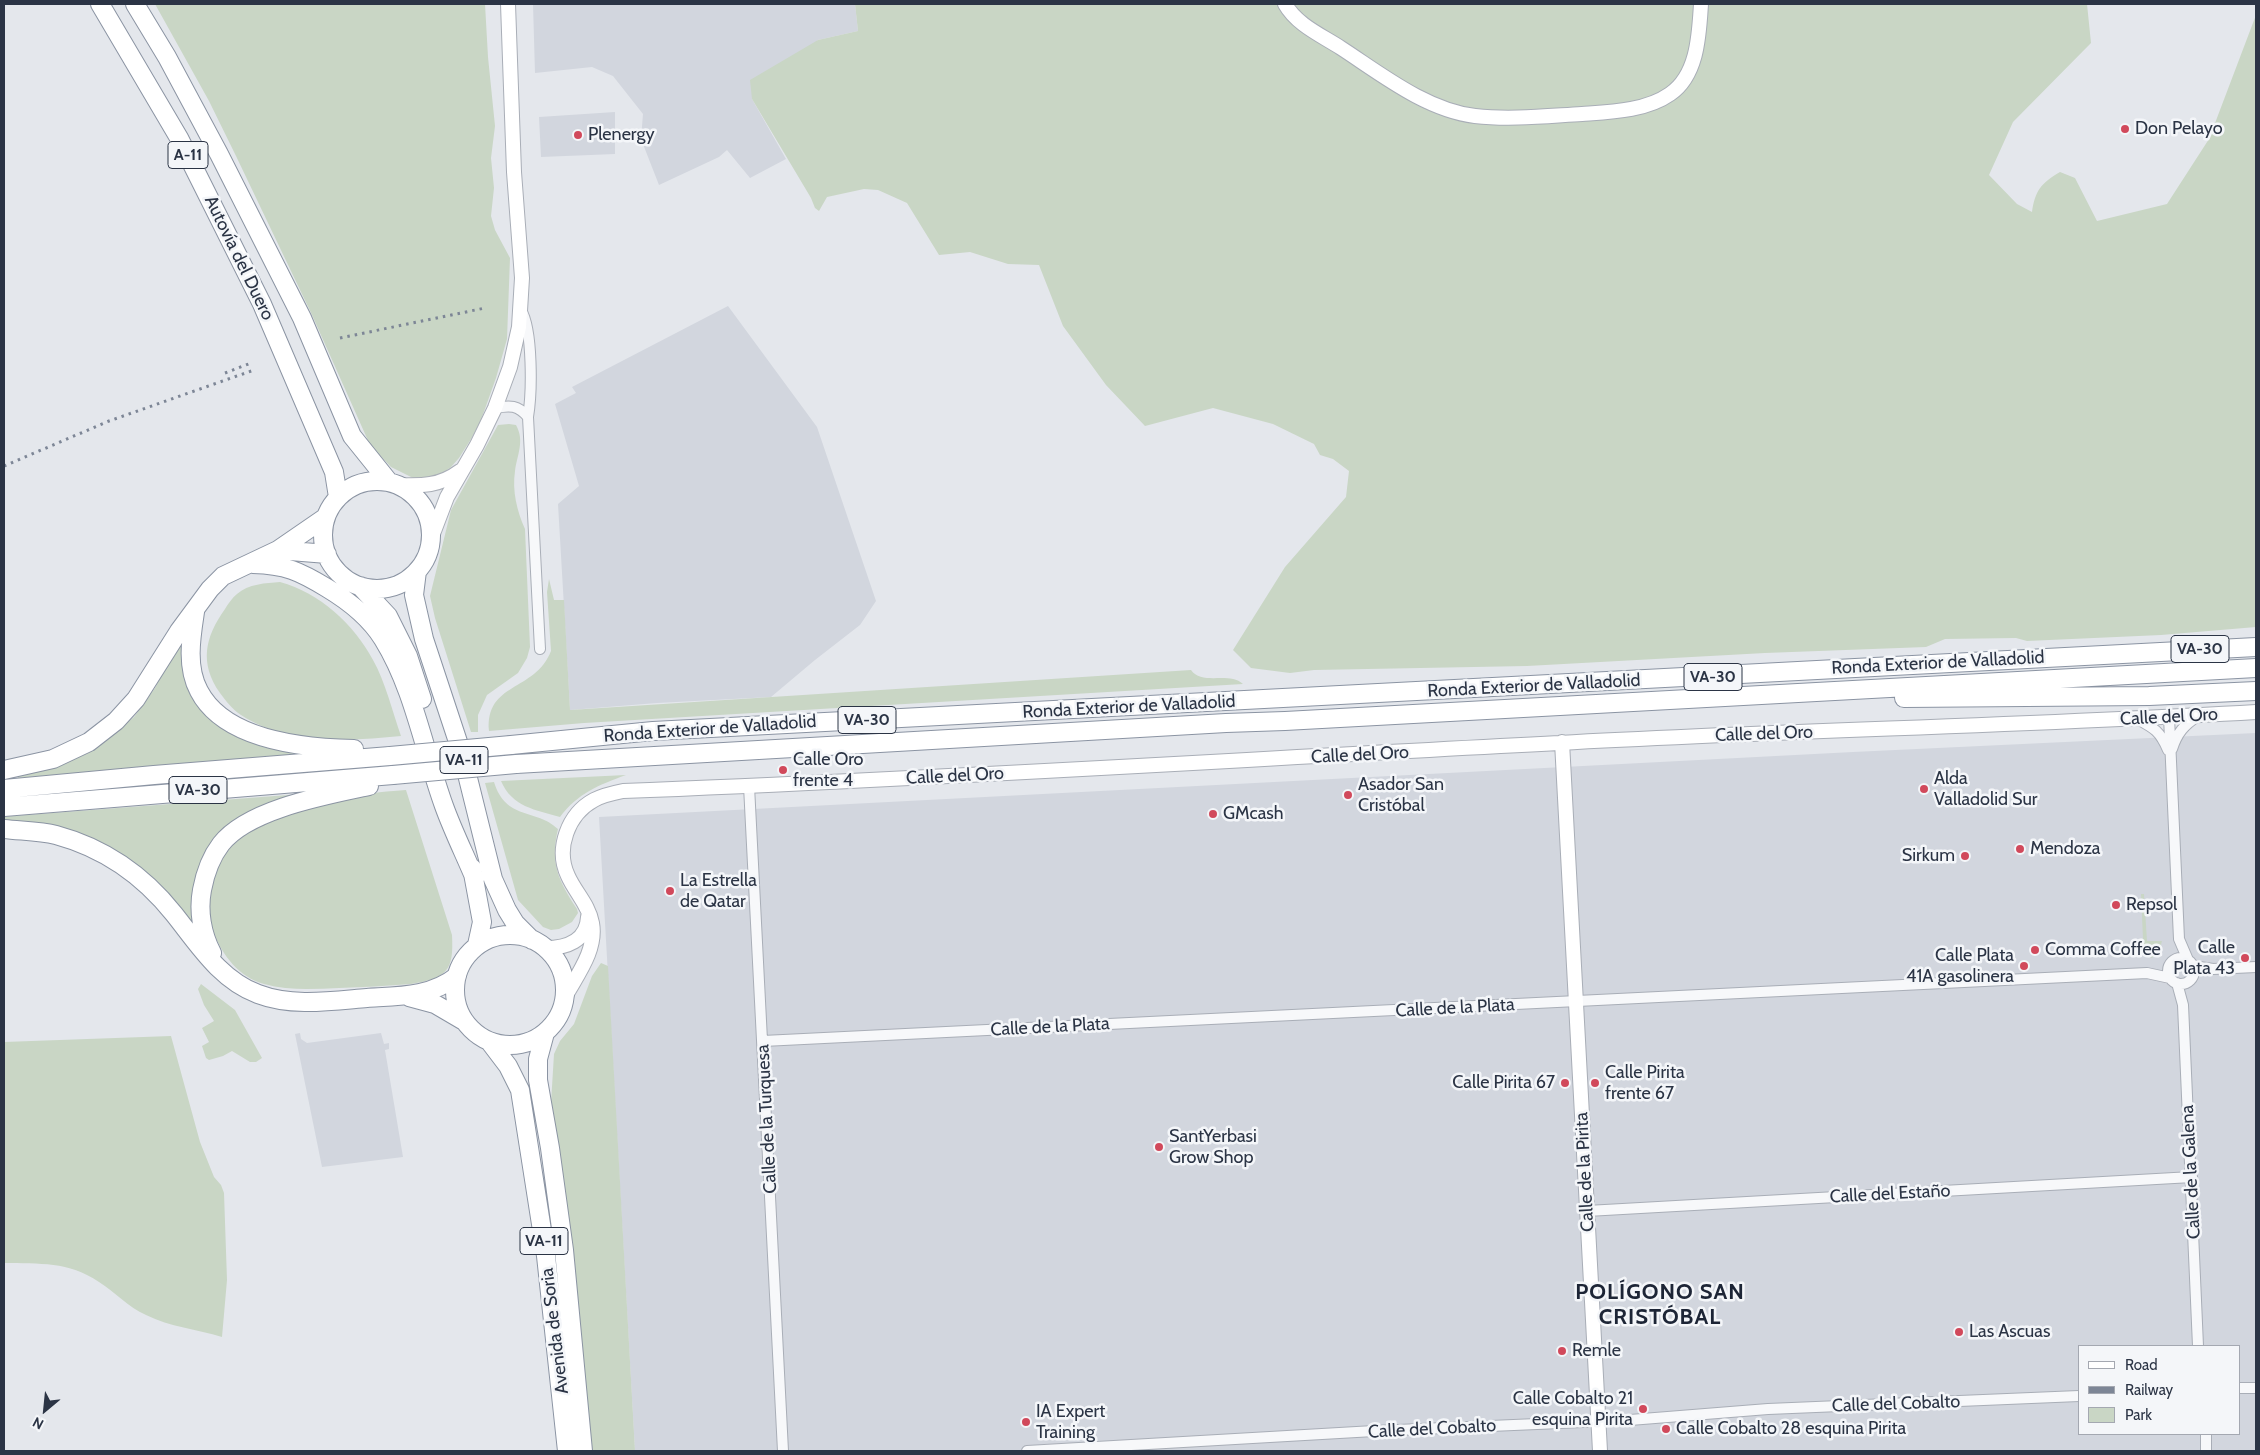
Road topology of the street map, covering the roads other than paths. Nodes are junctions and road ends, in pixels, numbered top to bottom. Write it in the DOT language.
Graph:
graph roads {
  1 [pos="100,4"];
  2 [pos="135,4"];
  3 [pos="508,4"];
  4 [pos="1285,4"];
  5 [pos="1701,4"];
  6 [pos="520,309"];
  7 [pos="495,408"];
  8 [pos="528,417"];
  9 [pos="461,471"];
  10 [pos="393,484"];
  11 [pos="338,497"];
  12 [pos="326,517"];
  13 [pos="431,539"];
  14 [pos="278,550"];
  15 [pos="327,554"];
  16 [pos="247,563"];
  17 [pos="417,571"];
  18 [pos="360,586"];
  19 [pos="196,609"];
  20 [pos="2256,639"];
  21 [pos="2256,647"];
  22 [pos="540,649"];
  23 [pos="2145,651"];
  24 [pos="2256,668"];
  25 [pos="2256,691"];
  26 [pos="1819,692"];
  27 [pos="2256,712"];
  28 [pos="2198,716"];
  29 [pos="2168,717"];
  30 [pos="2137,718"];
  31 [pos="1562,742"];
  32 [pos="2170,755"];
  33 [pos="390,756"];
  34 [pos="4,770"];
  35 [pos="393,775"];
  36 [pos="749,786"];
  37 [pos="4,789"];
  38 [pos="4,807"];
  39 [pos="4,829"];
  40 [pos="475,879"];
  41 [pos="589,911"];
  42 [pos="2179,939"];
  43 [pos="539,944"];
  44 [pos="477,945"];
  45 [pos="2171,963"];
  46 [pos="2190,963"];
  47 [pos="2256,967"];
  48 [pos="2213,970"];
  49 [pos="2147,973"];
  50 [pos="228,976"];
  51 [pos="456,976"];
  52 [pos="2190,979"];
  53 [pos="2173,980"];
  54 [pos="402,996"];
  55 [pos="565,997"];
  56 [pos="1577,1002"];
  57 [pos="2183,1005"];
  58 [pos="464,1021"];
  59 [pos="545,1033"];
  60 [pos="489,1041"];
  61 [pos="763,1041"];
  62 [pos="2192,1177"];
  63 [pos="1587,1211"];
  64 [pos="2200,1344"];
  65 [pos="2256,1388"];
  66 [pos="2240,1389"];
  67 [pos="2078,1396"];
  68 [pos="1598,1422"];
  69 [pos="1114,1449"];
  70 [pos="567,1451"];
  71 [pos="583,1451"];
  72 [pos="783,1451"];
  73 [pos="1027,1451"];
  74 [pos="1600,1451"];
  1 -- 11 [label="highway, Autovía del Duero / A-11"];
  2 -- 10 [label="highway, Autovía del Duero / A-11"];
  3 -- 6 [label="street"];
  4 -- 5 [label="street"];
  6 -- 7 [label="street"];
  6 -- 8 [label="street"];
  7 -- 8 [label="street"];
  7 -- 9 [label="street"];
  8 -- 22 [label="street"];
  9 -- 10 [label="street"];
  9 -- 13 [label="street"];
  10 -- 11 [label="highway, VA-11"];
  10 -- 13 [label="highway"];
  11 -- 12 [label="highway, VA-11"];
  12 -- 14 [label="highway"];
  12 -- 15 [label="highway, VA-11"];
  13 -- 17 [label="highway, VA-11"];
  14 -- 15 [label="highway"];
  14 -- 16 [label="highway"];
  15 -- 18 [label="highway, VA-11"];
  16 -- 19 [label="highway"];
  16 -- 40 [label="highway"];
  17 -- 18 [label="highway, VA-11"];
  17 -- 43 [label="highway, VA-11"];
  18 -- 40 [label="highway, VA-11"];
  19 -- 33 [label="highway"];
  19 -- 34 [label="highway"];
  20 -- 23 [label="highway"];
  21 -- 23 [label="highway, Ronda Exterior de Valladolid / VA-30"];
  23 -- 33 [label="highway, Ronda Exterior de Valladolid / VA-30, bridge"];
  24 -- 26 [label="highway, Ronda Exterior de Valladolid / VA-30"];
  25 -- 26 [label="highway"];
  26 -- 35 [label="highway, Ronda Exterior de Valladolid / VA-30, bridge"];
  27 -- 28 [label="street, Calle del Oro"];
  28 -- 29 [label="street, Calle del Oro"];
  28 -- 32 [label="street"];
  29 -- 30 [label="street, Calle del Oro"];
  29 -- 32 [label="street"];
  30 -- 31 [label="street, Calle del Oro"];
  30 -- 32 [label="street"];
  31 -- 36 [label="street, Calle del Oro"];
  31 -- 56 [label="street, Calle de la Pirita"];
  32 -- 42 [label="street"];
  33 -- 37 [label="highway, Ronda Exterior de Valladolid / VA-30"];
  35 -- 38 [label="highway, Ronda Exterior de Valladolid / VA-30"];
  35 -- 50 [label="highway"];
  36 -- 41 [label="street, Calle del Oro"];
  36 -- 61 [label="street, Calle de la Turquesa"];
  39 -- 50 [label="highway"];
  40 -- 44 [label="highway, VA-11"];
  41 -- 43 [label="street"];
  41 -- 55 [label="street, Calle del Oro"];
  42 -- 45 [label="street"];
  42 -- 46 [label="street"];
  43 -- 44 [label="highway"];
  43 -- 55 [label="highway, VA-11"];
  44 -- 51 [label="highway, VA-11"];
  45 -- 46 [label="street"];
  45 -- 49 [label="street, Calle de la Plata"];
  45 -- 53 [label="street"];
  46 -- 48 [label="street"];
  46 -- 52 [label="street"];
  47 -- 48 [label="street"];
  48 -- 52 [label="street"];
  49 -- 53 [label="street, Calle de la Plata"];
  49 -- 56 [label="street, Calle de la Plata"];
  50 -- 54 [label="highway"];
  51 -- 54 [label="highway"];
  51 -- 58 [label="highway, VA-11"];
  52 -- 53 [label="street"];
  52 -- 57 [label="street, Calle de la Galena"];
  53 -- 57 [label="street, Calle de la Galena"];
  54 -- 58 [label="highway"];
  55 -- 59 [label="highway, VA-11"];
  56 -- 61 [label="street, Calle de la Plata"];
  56 -- 63 [label="street, Calle de la Pirita"];
  57 -- 62 [label="street, Calle de la Galena"];
  58 -- 60 [label="highway, VA-11"];
  59 -- 60 [label="highway, VA-11"];
  59 -- 71 [label="highway, Avenida de Soria / VA-11"];
  60 -- 70 [label="highway, Avenida de Soria / VA-11"];
  61 -- 72 [label="street, Calle de la Turquesa"];
  62 -- 63 [label="street, Calle del Estaño"];
  62 -- 64 [label="street, Calle de la Galena"];
  63 -- 68 [label="street, Calle de la Pirita"];
  65 -- 66 [label="street"];
  67 -- 68 [label="street, Calle del Cobalto"];
  68 -- 69 [label="street, Calle del Cobalto"];
  68 -- 74 [label="street, Calle de la Pirita"];
  69 -- 73 [label="street, Calle del Cobalto"];
}
